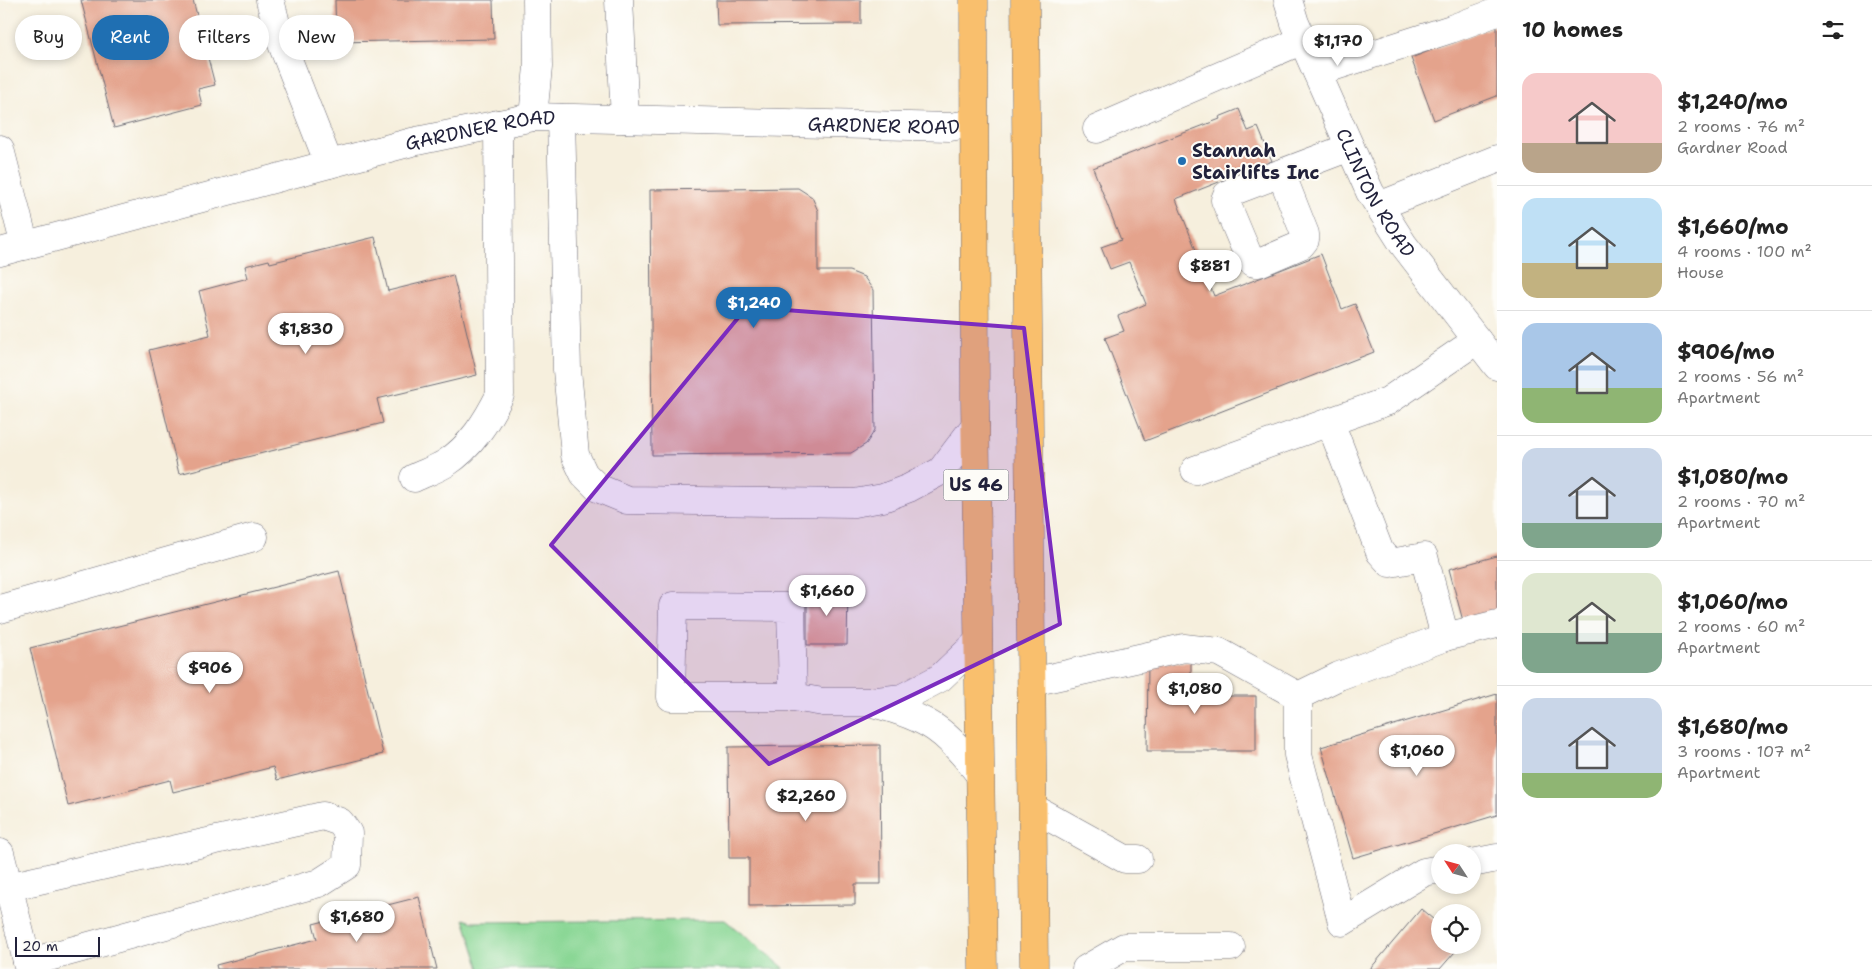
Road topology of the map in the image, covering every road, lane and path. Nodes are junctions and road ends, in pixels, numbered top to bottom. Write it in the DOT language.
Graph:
graph roads {
  1 [pos="270,0"];
  2 [pos="537,0"];
  3 [pos="620,0"];
  4 [pos="974,0"];
  5 [pos="1288,0"];
  6 [pos="1025,4"];
  7 [pos="1497,12"];
  8 [pos="1303,40"];
  9 [pos="1317,72"];
  10 [pos="533,117"];
  11 [pos="562,118"];
  12 [pos="625,119"];
  13 [pos="498,124"];
  14 [pos="974,124"];
  15 [pos="1097,129"];
  16 [pos="1350,147"];
  17 [pos="0,149"];
  18 [pos="1497,159"];
  19 [pos="329,164"];
  20 [pos="1281,173"];
  21 [pos="1379,206"];
  22 [pos="12,249"];
  23 [pos="1476,340"];
  24 [pos="1497,366"];
  25 [pos="1330,422"];
  26 [pos="975,426"];
  27 [pos="1195,470"];
  28 [pos="414,478"];
  29 [pos="254,537"];
  30 [pos="0,609"];
  31 [pos="1497,624"];
  32 [pos="1445,637"];
  33 [pos="978,642"];
  34 [pos="1032,682"];
  35 [pos="1298,696"];
  36 [pos="792,697"];
  37 [pos="869,702"];
  38 [pos="980,775"];
  39 [pos="1033,808"];
  40 [pos="1497,858"];
  41 [pos="1138,859"];
  42 [pos="1481,861"];
  43 [pos="3,868"];
  44 [pos="1431,871"];
  45 [pos="1231,947"];
  46 [pos="28,966"];
  47 [pos="983,969"];
  48 [pos="1034,969"];
  49 [pos="1086,969"];
  1 -- 19 [label="street"];
  2 -- 10 [label="street"];
  3 -- 12 [label="street"];
  4 -- 14 [label="highway, US 46"];
  5 -- 8 [label="street, CLINTON ROAD"];
  6 -- 34 [label="highway, US 46"];
  7 -- 9 [label="street"];
  8 -- 9 [label="street, CLINTON ROAD"];
  8 -- 15 [label="street"];
  9 -- 16 [label="street, CLINTON ROAD"];
  10 -- 11 [label="street, GARDNER ROAD"];
  10 -- 13 [label="street, GARDNER ROAD"];
  11 -- 12 [label="street, GARDNER ROAD"];
  11 -- 26 [label="street"];
  12 -- 14 [label="street, GARDNER ROAD"];
  13 -- 19 [label="street, GARDNER ROAD"];
  13 -- 28 [label="street"];
  14 -- 26 [label="highway, US 46"];
  16 -- 20 [label="street"];
  16 -- 21 [label="street, CLINTON ROAD"];
  17 -- 22 [label="street"];
  18 -- 21 [label="street"];
  19 -- 22 [label="street, GARDNER ROAD"];
  21 -- 23 [label="street, CLINTON ROAD"];
  23 -- 24 [label="street, CLINTON ROAD"];
  23 -- 25 [label="street"];
  25 -- 27 [label="street"];
  25 -- 32 [label="street"];
  26 -- 33 [label="highway, US 46"];
  29 -- 30 [label="street"];
  31 -- 32 [label="street"];
  32 -- 35 [label="street"];
  33 -- 37 [label="street"];
  33 -- 38 [label="highway, US 46"];
  34 -- 35 [label="street"];
  34 -- 39 [label="highway, US 46"];
  35 -- 44 [label="street"];
  36 -- 36 [label="street"];
  36 -- 37 [label="street"];
  37 -- 38 [label="street"];
  38 -- 47 [label="highway, US 46"];
  39 -- 41 [label="street"];
  39 -- 48 [label="highway, US 46"];
  40 -- 42 [label="street"];
  43 -- 46 [label="street"];
  43 -- 46 [label="street"];
  45 -- 49 [label="street"];
}
